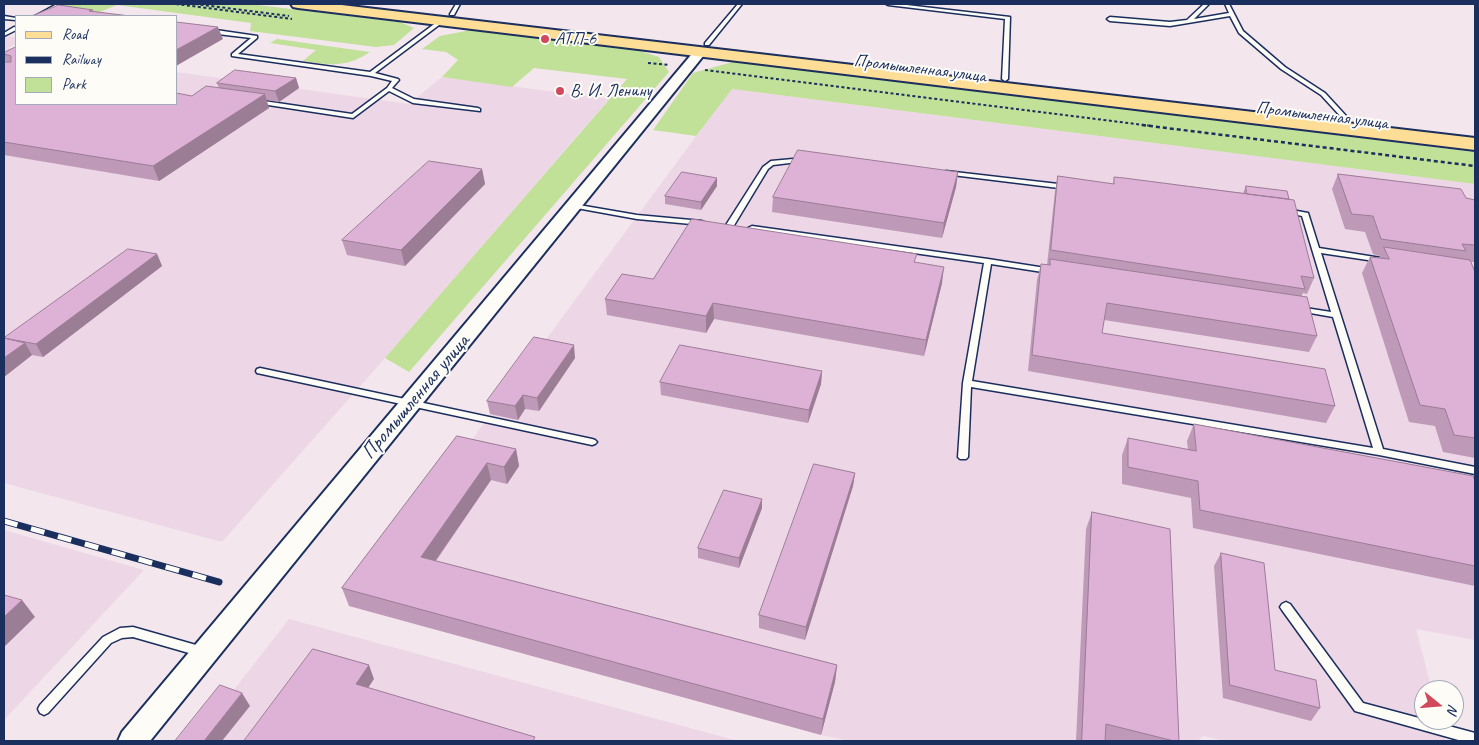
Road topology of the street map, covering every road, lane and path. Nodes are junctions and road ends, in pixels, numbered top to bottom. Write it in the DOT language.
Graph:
graph roads {
  1 [pos="60,4"];
  2 [pos="298,4"];
  3 [pos="364,4"];
  4 [pos="740,4"];
  5 [pos="888,4"];
  6 [pos="1207,4"];
  7 [pos="1227,4"];
  8 [pos="451,13"];
  9 [pos="1231,14"];
  10 [pos="39,15"];
  11 [pos="1110,19"];
  12 [pos="1189,21"];
  13 [pos="15,29"];
  14 [pos="206,30"];
  15 [pos="4,35"];
  16 [pos="696,57"];
  17 [pos="370,74"];
  18 [pos="1004,83"];
  19 [pos="389,88"];
  20 [pos="254,102"];
  21 [pos="478,110"];
  22 [pos="1346,119"];
  23 [pos="1475,134"];
  24 [pos="1475,144"];
  25 [pos="808,160"];
  26 [pos="1475,166"];
  27 [pos="940,172"];
  28 [pos="1072,188"];
  29 [pos="573,206"];
  30 [pos="1281,210"];
  31 [pos="721,224"];
  32 [pos="1316,250"];
  33 [pos="988,261"];
  34 [pos="1391,262"];
  35 [pos="1055,272"];
  36 [pos="1288,308"];
  37 [pos="1336,315"];
  38 [pos="260,371"];
  39 [pos="967,383"];
  40 [pos="410,404"];
  41 [pos="592,442"];
  42 [pos="1379,452"];
  43 [pos="962,457"];
  44 [pos="1475,471"];
  45 [pos="1286,607"];
  46 [pos="206,652"];
  47 [pos="44,709"];
  48 [pos="1475,739"];
  49 [pos="132,741"];
  1 -- 10 [label="lane"];
  2 -- 8 [label="main road, Промышленная улица"];
  3 -- 8 [label="main road, Промышленная улица"];
  4 -- 16 [label="lane"];
  5 -- 18 [label="lane"];
  6 -- 12 [label="lane"];
  7 -- 9 [label="lane"];
  8 -- 16 [label="main road, Промышленная улица"];
  8 -- 16 [label="main road, Промышленная улица"];
  8 -- 17 [label="lane"];
  9 -- 12 [label="lane"];
  9 -- 22 [label="lane"];
  11 -- 12 [label="lane"];
  13 -- 15 [label="lane"];
  14 -- 17 [label="lane"];
  16 -- 18 [label="main road, Промышленная улица"];
  16 -- 26 [label="path"];
  16 -- 29 [label="street, Промышленная улица"];
  17 -- 19 [label="lane"];
  18 -- 22 [label="main road, Промышленная улица"];
  18 -- 24 [label="main road, Промышленная улица"];
  19 -- 20 [label="lane"];
  19 -- 21 [label="lane"];
  22 -- 23 [label="main road, Промышленная улица"];
  25 -- 31 [label="lane"];
  27 -- 28 [label="lane"];
  29 -- 31 [label="lane"];
  29 -- 40 [label="street, Промышленная улица"];
  30 -- 32 [label="lane"];
  31 -- 33 [label="lane"];
  32 -- 34 [label="lane"];
  32 -- 37 [label="lane"];
  33 -- 35 [label="lane"];
  33 -- 39 [label="lane"];
  36 -- 37 [label="lane"];
  37 -- 42 [label="lane"];
  38 -- 40 [label="lane"];
  39 -- 42 [label="lane"];
  39 -- 43 [label="lane"];
  40 -- 41 [label="lane"];
  40 -- 46 [label="street, Промышленная улица"];
  42 -- 44 [label="lane"];
  45 -- 48 [label="lane"];
  46 -- 47 [label="lane"];
  46 -- 49 [label="street, Промышленная улица"];
}
